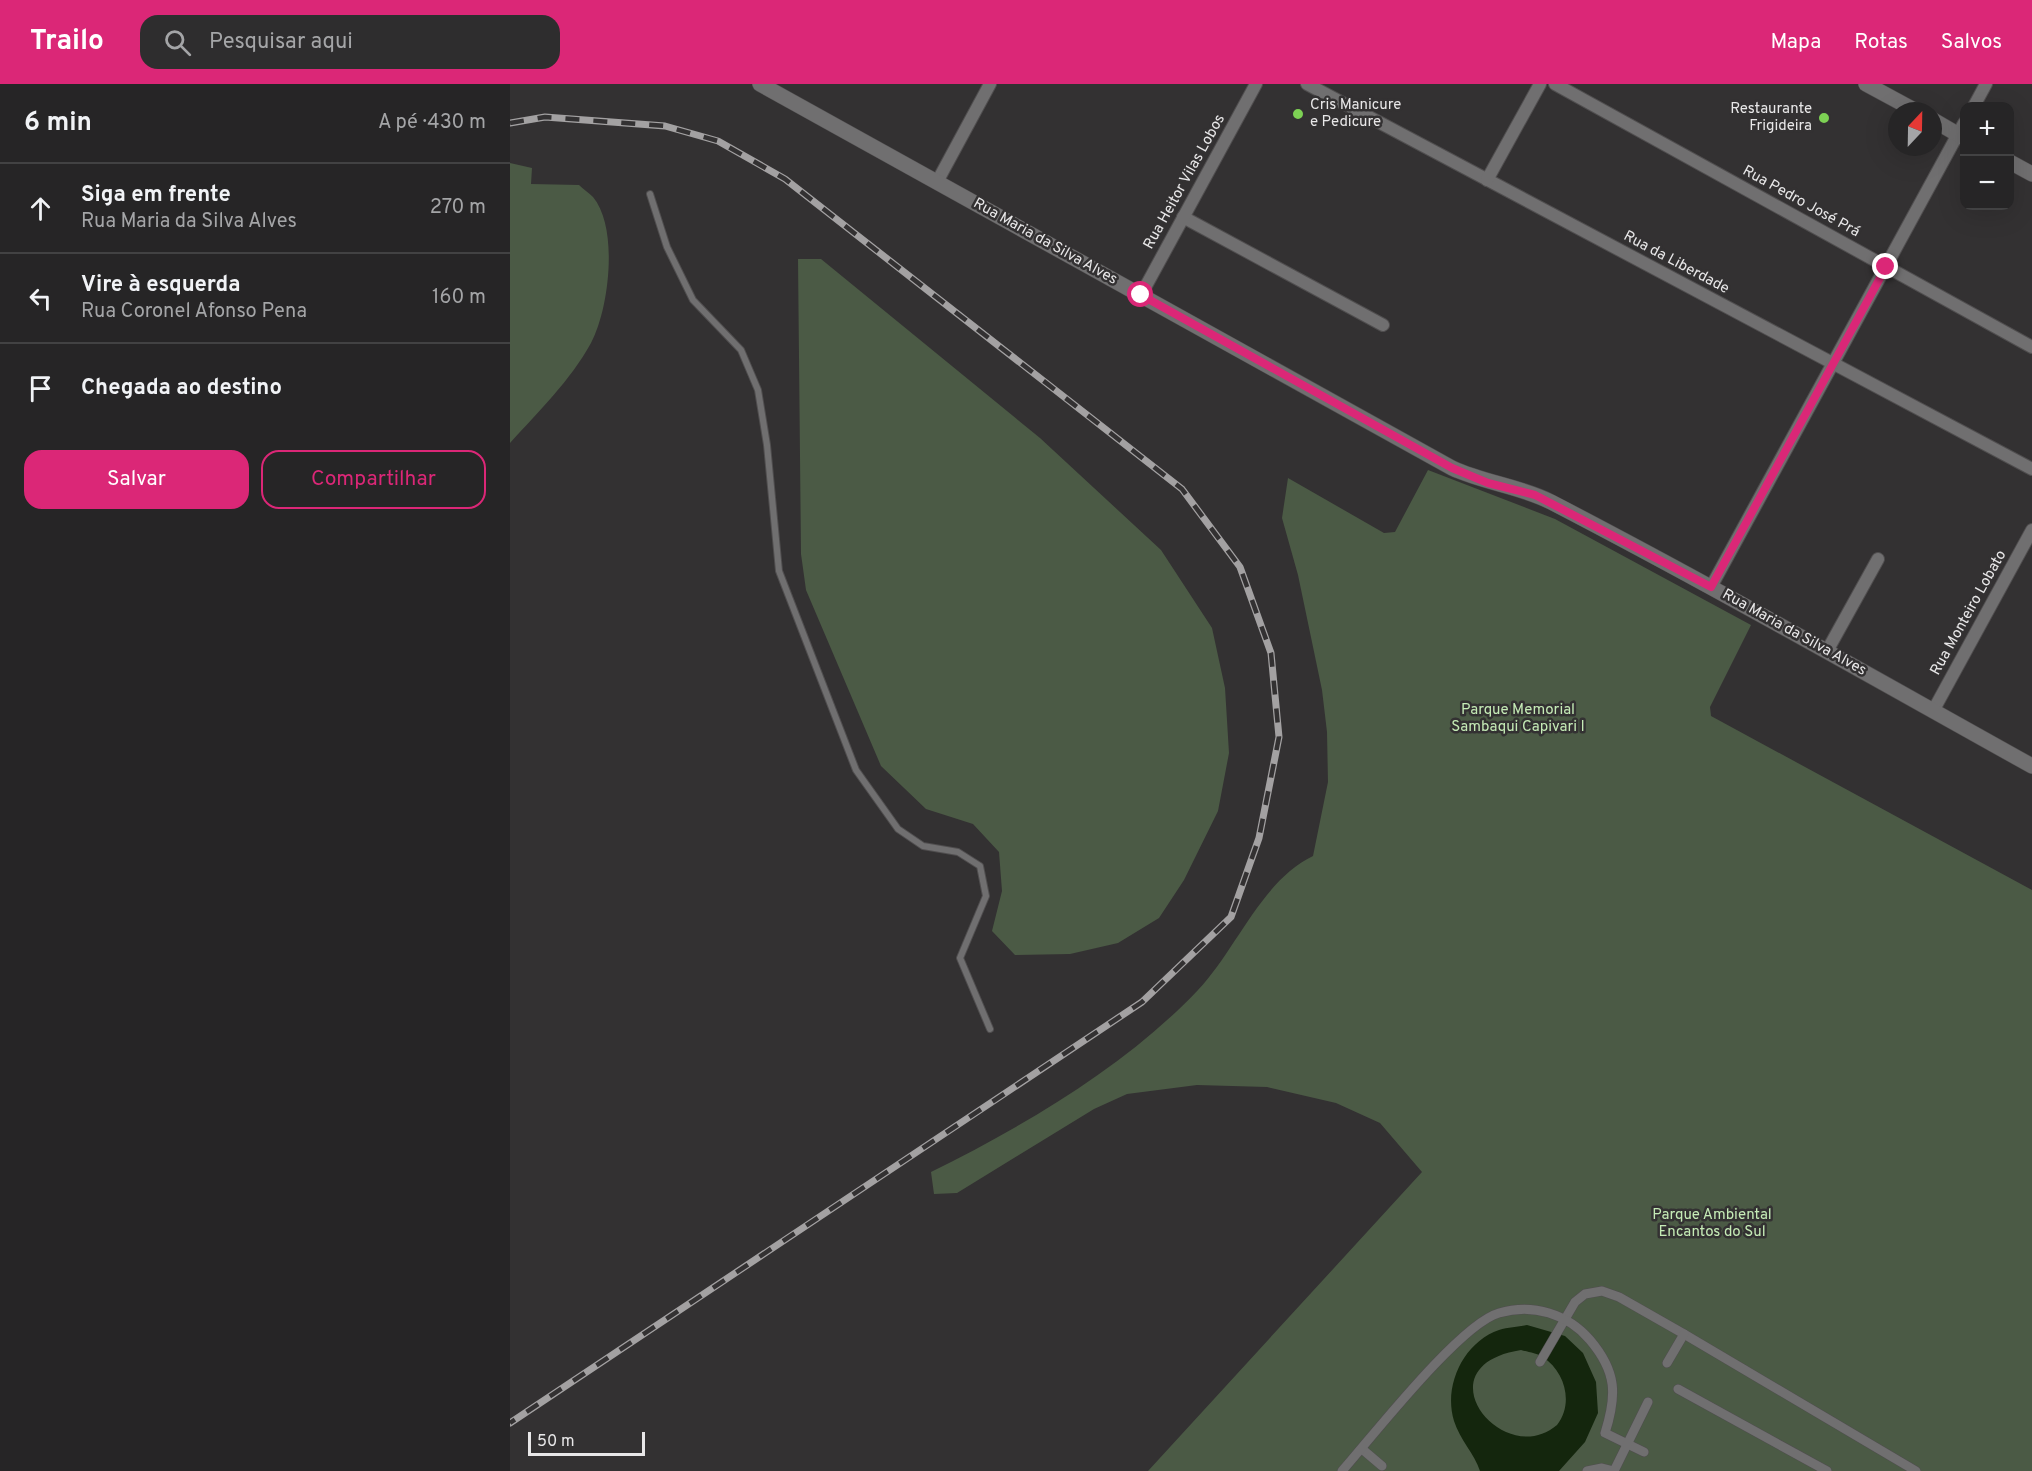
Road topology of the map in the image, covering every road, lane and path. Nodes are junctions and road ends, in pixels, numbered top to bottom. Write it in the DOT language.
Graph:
graph roads {
  1 [pos="760,84"];
  2 [pos="990,84"];
  3 [pos="1256,84"];
  4 [pos="1307,84"];
  5 [pos="1540,84"];
  6 [pos="1555,84"];
  7 [pos="1866,84"];
  8 [pos="1986,84"];
  9 [pos="1899,102"];
  10 [pos="1976,102"];
  11 [pos="1942,124"];
  12 [pos="1960,131"];
  13 [pos="1960,136"];
  14 [pos="2014,164"];
  15 [pos="2032,174"];
  16 [pos="1487,180"];
  17 [pos="937,182"];
  18 [pos="650,194"];
  19 [pos="1183,217"];
  20 [pos="1886,267"];
  21 [pos="1141,295"];
  22 [pos="1383,325"];
  23 [pos="2032,347"];
  24 [pos="1833,363"];
  25 [pos="2032,469"];
  26 [pos="2032,530"];
  27 [pos="1878,559"];
  28 [pos="1711,587"];
  29 [pos="1827,651"];
  30 [pos="1933,711"];
  31 [pos="2032,766"];
  32 [pos="990,1029"];
  33 [pos="1566,1317"];
  34 [pos="1684,1334"];
  35 [pos="1540,1362"];
  36 [pos="1667,1363"];
  37 [pos="1678,1389"];
  38 [pos="1648,1402"];
  39 [pos="1628,1444"];
  40 [pos="1362,1449"];
  41 [pos="1644,1452"];
  42 [pos="1382,1466"];
  43 [pos="1822,1470"];
  44 [pos="1342,1471"];
  45 [pos="1587,1471"];
  46 [pos="1614,1471"];
  47 [pos="1916,1471"];
  1 -- 17 [label="street, Rua Maria da Silva Alves"];
  2 -- 17 [label="street"];
  3 -- 19 [label="street, Rua Heitor Vilas Lobos"];
  4 -- 16 [label="street, Rua da Liberdade"];
  5 -- 16 [label="street"];
  6 -- 20 [label="street, Rua Pedro José Prá"];
  7 -- 9 [label="street"];
  8 -- 10 [label="street"];
  11 -- 12 [label="street"];
  13 -- 20 [label="street"];
  14 -- 15 [label="street"];
  16 -- 24 [label="street, Rua da Liberdade"];
  17 -- 21 [label="street, Rua Maria da Silva Alves"];
  18 -- 32 [label="lane"];
  19 -- 21 [label="street, Rua Heitor Vilas Lobos"];
  19 -- 22 [label="street"];
  20 -- 23 [label="street, Rua Pedro José Prá"];
  20 -- 24 [label="street"];
  21 -- 28 [label="street, Rua Maria da Silva Alves"];
  24 -- 25 [label="street, Rua da Liberdade"];
  24 -- 28 [label="street"];
  26 -- 30 [label="street, Rua Monteiro Lobato"];
  27 -- 29 [label="street"];
  28 -- 29 [label="street, Rua Maria da Silva Alves"];
  29 -- 30 [label="street, Rua Maria da Silva Alves"];
  30 -- 31 [label="street, Rua Maria da Silva Alves"];
  33 -- 34 [label="street"];
  33 -- 35 [label="street"];
  33 -- 39 [label="street"];
  33 -- 40 [label="street"];
  34 -- 36 [label="street"];
  34 -- 47 [label="street"];
  37 -- 43 [label="street"];
  38 -- 39 [label="street"];
  39 -- 41 [label="street"];
  39 -- 46 [label="street"];
  40 -- 42 [label="street"];
  40 -- 44 [label="street"];
  45 -- 46 [label="street"];
}
